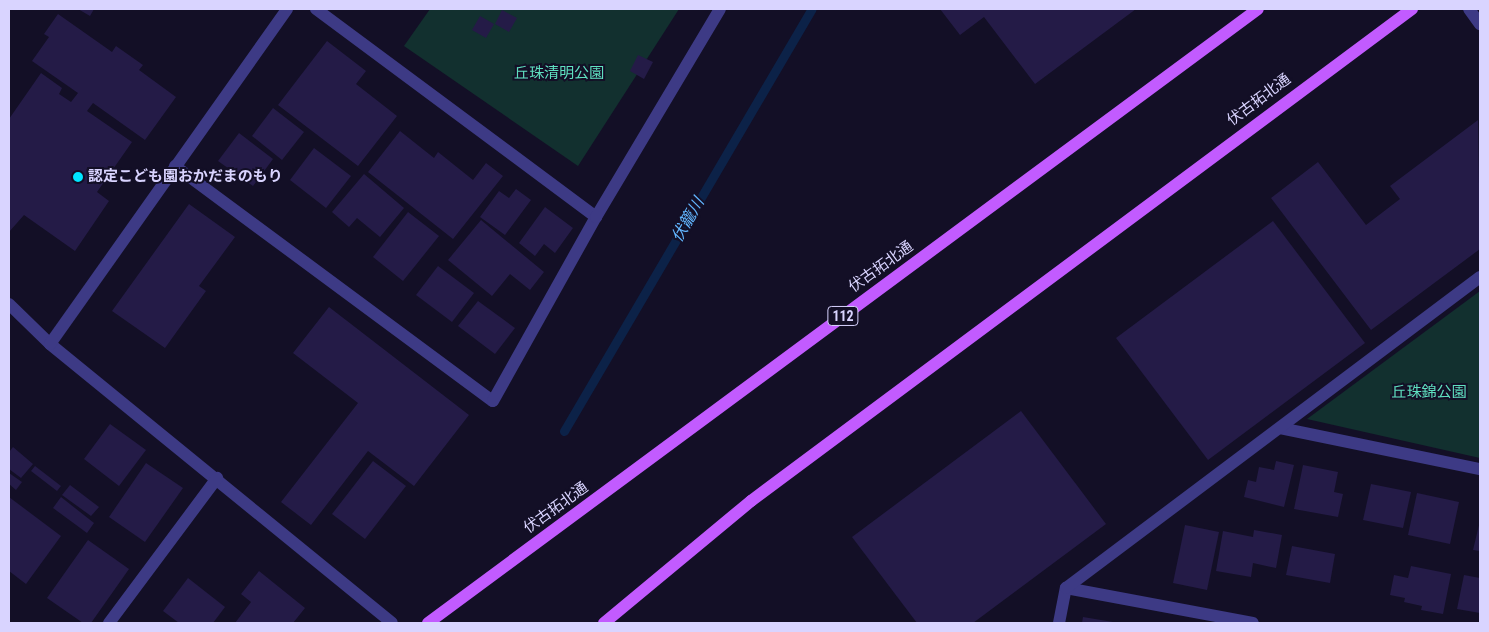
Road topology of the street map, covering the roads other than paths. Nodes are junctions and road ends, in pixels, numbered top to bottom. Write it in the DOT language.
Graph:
graph roads {
  1 [pos="287,9"];
  2 [pos="316,9"];
  3 [pos="720,9"];
  4 [pos="1258,9"];
  5 [pos="1412,9"];
  6 [pos="1469,9"];
  7 [pos="1480,24"];
  8 [pos="175,166"];
  9 [pos="596,217"];
  10 [pos="1480,277"];
  11 [pos="9,304"];
  12 [pos="50,344"];
  13 [pos="1280,428"];
  14 [pos="1480,469"];
  15 [pos="217,478"];
  16 [pos="1066,588"];
  17 [pos="109,623"];
  18 [pos="392,623"];
  19 [pos="428,623"];
  20 [pos="604,623"];
  21 [pos="1059,623"];
  22 [pos="1253,623"];
  1 -- 8 [label="street"];
  2 -- 9 [label="street"];
  3 -- 9 [label="street"];
  4 -- 19 [label="main road, 伏古拓北通 / 112"];
  5 -- 20 [label="main road, 伏古拓北通"];
  6 -- 7 [label="street"];
  8 -- 9 [label="street"];
  8 -- 12 [label="street"];
  10 -- 13 [label="street"];
  11 -- 12 [label="street"];
  12 -- 15 [label="street"];
  13 -- 14 [label="street"];
  13 -- 16 [label="street"];
  15 -- 17 [label="street"];
  15 -- 18 [label="street"];
  16 -- 21 [label="street"];
  16 -- 22 [label="street"];
}
